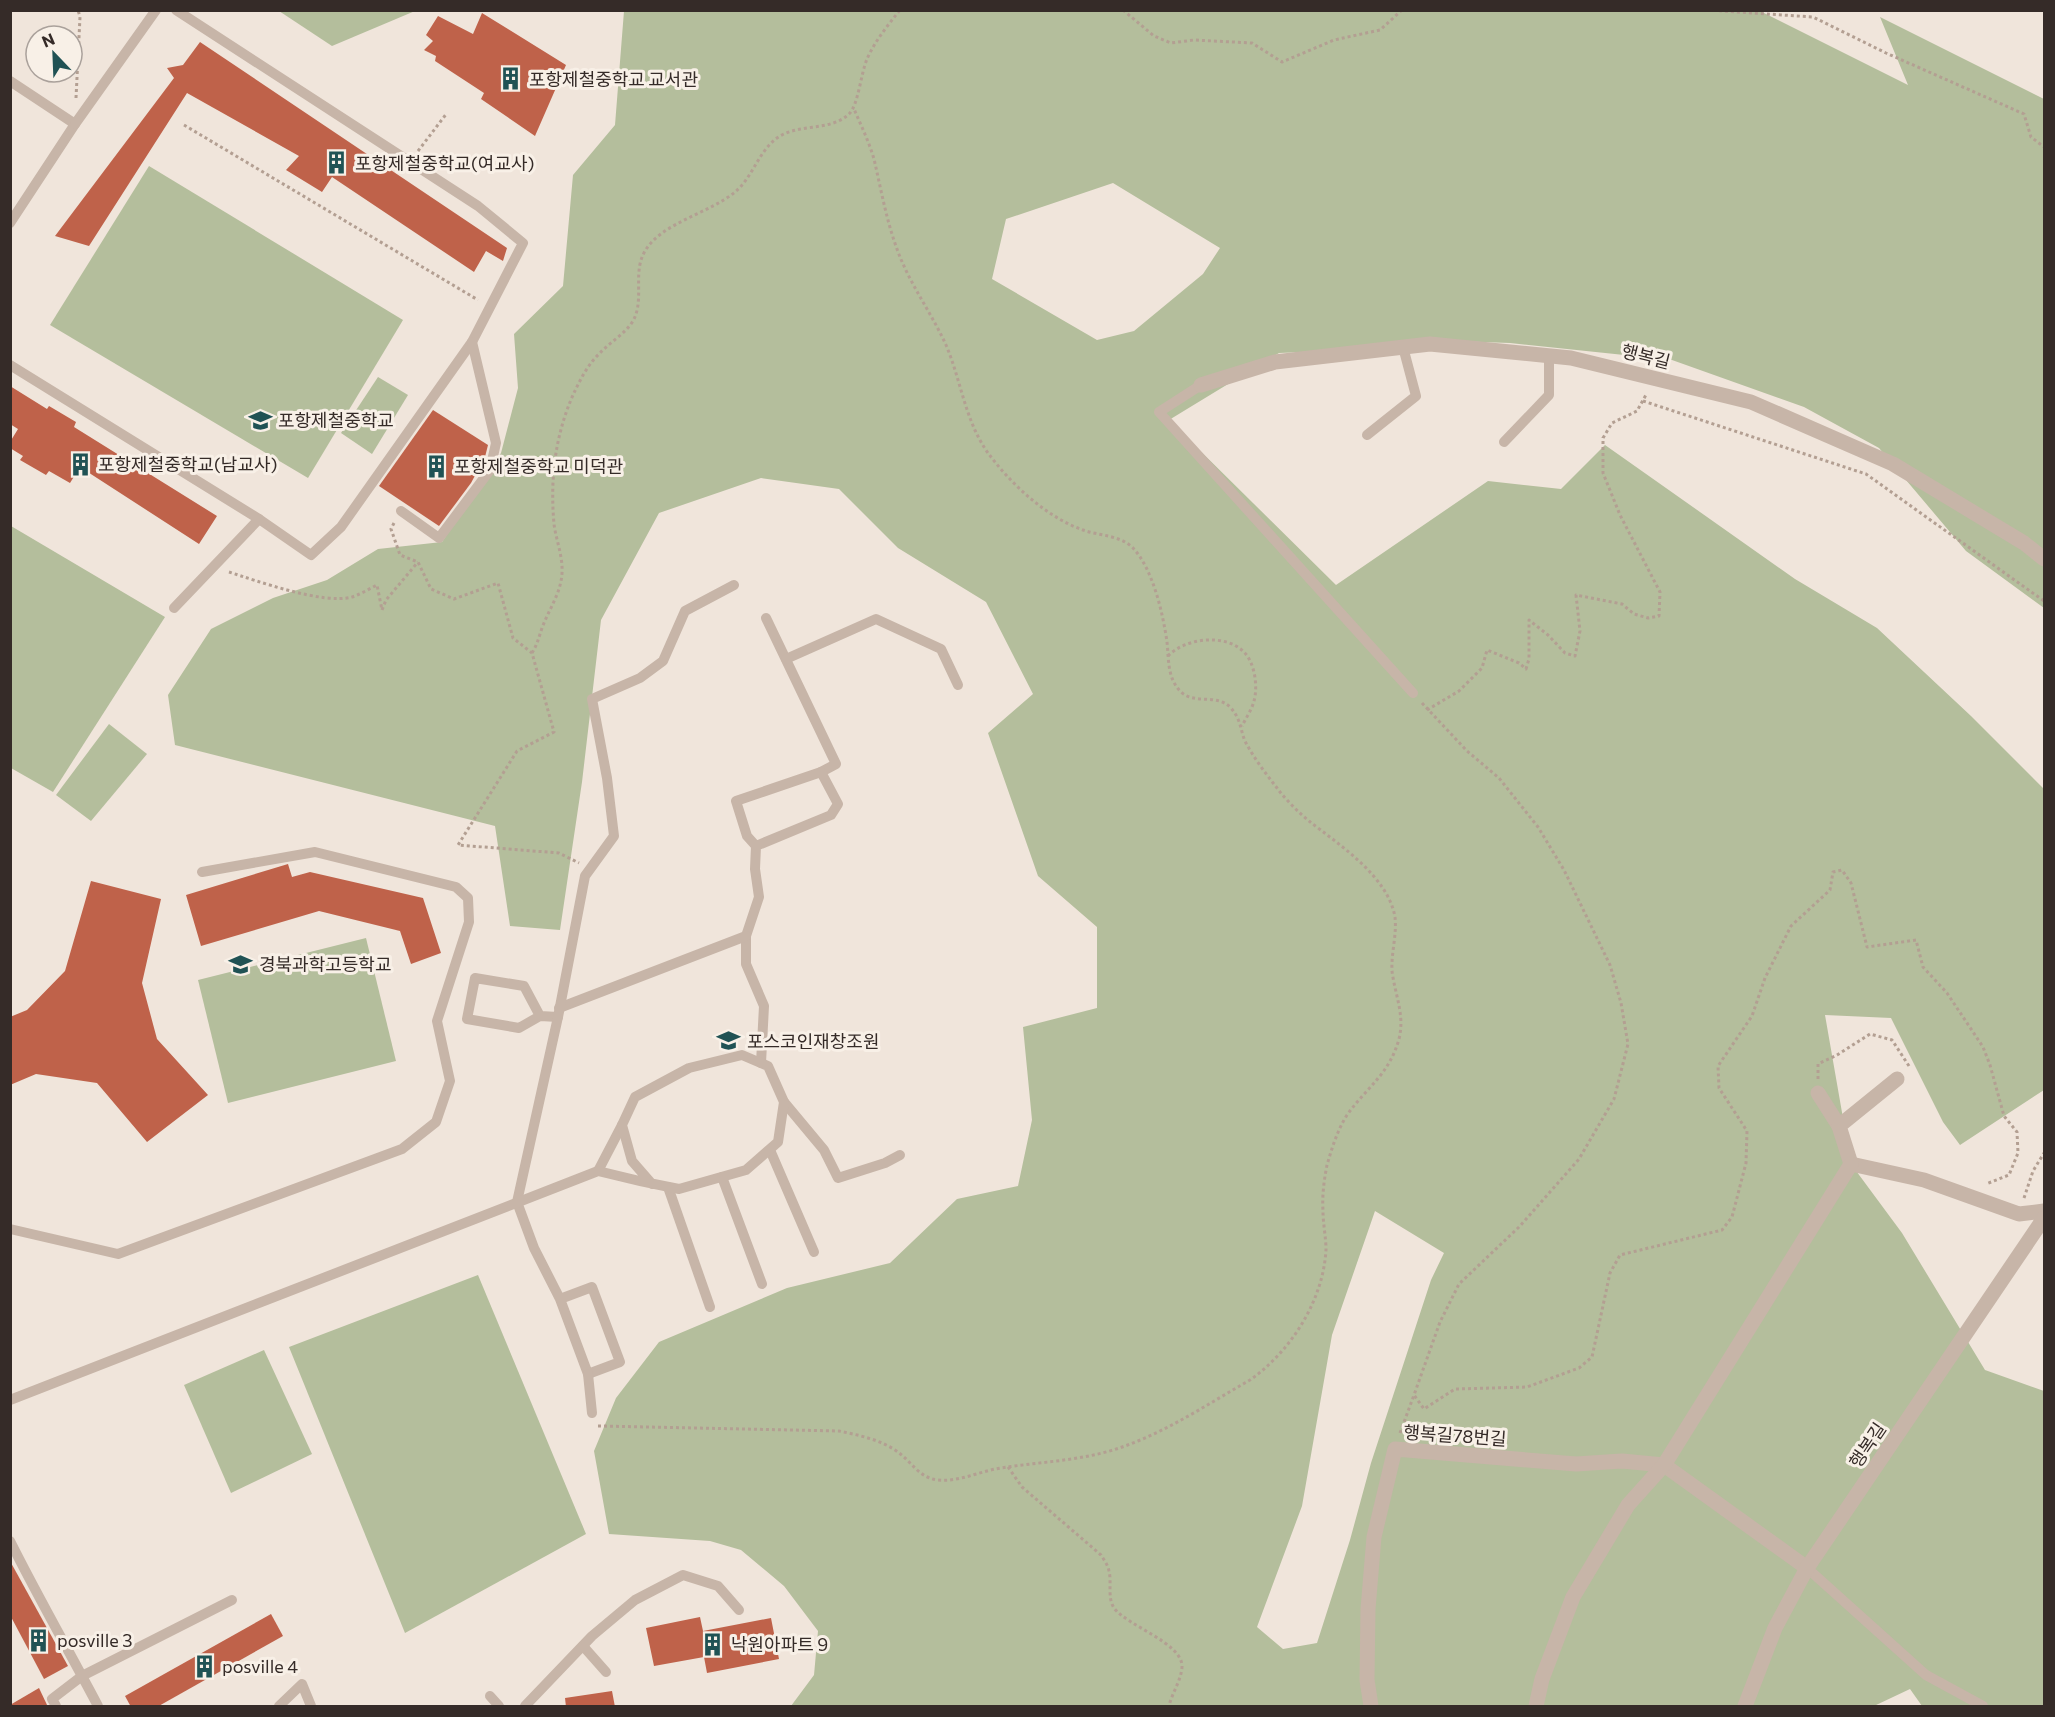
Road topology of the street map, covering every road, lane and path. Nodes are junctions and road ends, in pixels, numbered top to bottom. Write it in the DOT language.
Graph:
graph roads {
  1 [pos="78,10"];
  2 [pos="156,10"];
  3 [pos="176,10"];
  4 [pos="900,10"];
  5 [pos="1123,10"];
  6 [pos="1402,10"];
  7 [pos="1707,10"];
  8 [pos="10,81"];
  9 [pos="854,109"];
  10 [pos="447,113"];
  11 [pos="75,123"];
  12 [pos="184,125"];
  13 [pos="2044,147"];
  14 [pos="410,162"];
  15 [pos="10,223"];
  16 [pos="490,307"];
  17 [pos="472,342"];
  18 [pos="1403,347"];
  19 [pos="1549,355"];
  20 [pos="10,365"];
  21 [pos="1655,378"];
  22 [pos="1201,385"];
  23 [pos="1642,401"];
  24 [pos="1367,435"];
  25 [pos="1504,442"];
  26 [pos="401,511"];
  27 [pos="259,519"];
  28 [pos="2044,559"];
  29 [pos="418,562"];
  30 [pos="214,567"];
  31 [pos="734,585"];
  32 [pos="2044,601"];
  33 [pos="174,608"];
  34 [pos="766,618"];
  35 [pos="532,653"];
  36 [pos="1168,656"];
  37 [pos="786,659"];
  38 [pos="958,685"];
  39 [pos="1413,693"];
  40 [pos="1242,726"];
  41 [pos="821,772"];
  42 [pos="756,846"];
  43 [pos="591,869"];
  44 [pos="202,872"];
  45 [pos="746,936"];
  46 [pos="559,1012"];
  47 [pos="540,1016"];
  48 [pos="761,1063"];
  49 [pos="1897,1079"];
  50 [pos="1818,1093"];
  51 [pos="784,1102"];
  52 [pos="622,1125"];
  53 [pos="1839,1125"];
  54 [pos="770,1150"];
  55 [pos="2044,1154"];
  56 [pos="900,1155"];
  57 [pos="1851,1164"];
  58 [pos="598,1171"];
  59 [pos="722,1177"];
  60 [pos="652,1184"];
  61 [pos="668,1187"];
  62 [pos="1962,1193"];
  63 [pos="517,1202"];
  64 [pos="2044,1211"];
  65 [pos="2019,1214"];
  66 [pos="2044,1218"];
  67 [pos="10,1229"];
  68 [pos="814,1252"];
  69 [pos="762,1284"];
  70 [pos="560,1299"];
  71 [pos="710,1307"];
  72 [pos="588,1374"];
  73 [pos="1414,1395"];
  74 [pos="10,1400"];
  75 [pos="592,1413"];
  76 [pos="1395,1449"];
  77 [pos="1664,1465"];
  78 [pos="1008,1467"];
  79 [pos="10,1541"];
  80 [pos="1807,1568"];
  81 [pos="232,1600"];
  82 [pos="739,1610"];
  83 [pos="583,1646"];
  84 [pos="606,1672"];
  85 [pos="82,1676"];
  86 [pos="490,1696"];
  87 [pos="56,1707"];
  88 [pos="98,1707"];
  89 [pos="279,1707"];
  90 [pos="311,1707"];
  91 [pos="499,1707"];
  92 [pos="525,1707"];
  93 [pos="1169,1707"];
  94 [pos="1371,1707"];
  95 [pos="1536,1707"];
  96 [pos="1745,1707"];
  97 [pos="1983,1707"];
  1 -- 11 [label="path"];
  2 -- 11 [label="lane"];
  3 -- 14 [label="lane"];
  4 -- 9 [label="path"];
  5 -- 6 [label="path"];
  7 -- 13 [label="path"];
  8 -- 11 [label="lane"];
  9 -- 35 [label="path"];
  9 -- 36 [label="path"];
  10 -- 14 [label="path"];
  11 -- 15 [label="lane"];
  12 -- 16 [label="path"];
  14 -- 16 [label="lane"];
  16 -- 17 [label="lane"];
  17 -- 26 [label="lane"];
  17 -- 27 [label="lane"];
  18 -- 19 [label="street, 행복길"];
  18 -- 22 [label="street, 행복길"];
  18 -- 24 [label="lane"];
  19 -- 21 [label="street, 행복길"];
  19 -- 25 [label="lane"];
  20 -- 27 [label="lane"];
  21 -- 23 [label="path"];
  21 -- 28 [label="street, 행복길"];
  22 -- 39 [label="lane"];
  23 -- 32 [label="path"];
  23 -- 73 [label="path"];
  26 -- 29 [label="path"];
  27 -- 30 [label="lane"];
  29 -- 30 [label="path"];
  29 -- 35 [label="path"];
  30 -- 33 [label="lane"];
  31 -- 43 [label="lane"];
  34 -- 37 [label="lane"];
  35 -- 43 [label="path"];
  36 -- 40 [label="path"];
  36 -- 40 [label="path"];
  37 -- 38 [label="lane"];
  37 -- 41 [label="lane"];
  40 -- 78 [label="path"];
  41 -- 42 [label="lane"];
  41 -- 42 [label="lane"];
  42 -- 45 [label="lane"];
  43 -- 46 [label="lane"];
  44 -- 67 [label="lane"];
  45 -- 46 [label="lane"];
  45 -- 48 [label="lane"];
  46 -- 47 [label="lane"];
  46 -- 63 [label="lane"];
  47 -- 47 [label="lane"];
  48 -- 51 [label="lane"];
  48 -- 52 [label="lane"];
  49 -- 50 [label="path"];
  49 -- 53 [label="street"];
  50 -- 53 [label="street"];
  51 -- 54 [label="lane"];
  51 -- 56 [label="lane"];
  52 -- 58 [label="lane"];
  52 -- 60 [label="lane"];
  53 -- 57 [label="street"];
  54 -- 59 [label="lane"];
  54 -- 68 [label="lane"];
  55 -- 65 [label="path"];
  57 -- 62 [label="street"];
  57 -- 77 [label="street"];
  58 -- 60 [label="lane"];
  58 -- 63 [label="lane"];
  59 -- 61 [label="lane"];
  59 -- 69 [label="lane"];
  60 -- 61 [label="lane"];
  61 -- 71 [label="lane"];
  62 -- 65 [label="street"];
  62 -- 73 [label="path"];
  63 -- 70 [label="lane"];
  63 -- 74 [label="lane"];
  64 -- 65 [label="street"];
  66 -- 80 [label="street, 행복길"];
  70 -- 72 [label="lane"];
  70 -- 72 [label="lane"];
  72 -- 75 [label="lane"];
  73 -- 76 [label="path"];
  75 -- 78 [label="path"];
  76 -- 77 [label="street, 행복길78번길"];
  76 -- 94 [label="street, 행복길78번길"];
  77 -- 80 [label="street"];
  77 -- 95 [label="street"];
  78 -- 93 [label="path"];
  79 -- 85 [label="lane"];
  80 -- 96 [label="street, 행복길"];
  80 -- 97 [label="lane"];
  81 -- 85 [label="lane"];
  82 -- 83 [label="lane"];
  83 -- 84 [label="lane"];
  83 -- 92 [label="lane"];
  85 -- 87 [label="lane"];
  85 -- 88 [label="lane"];
  86 -- 91 [label="lane"];
  89 -- 90 [label="lane"];
}
